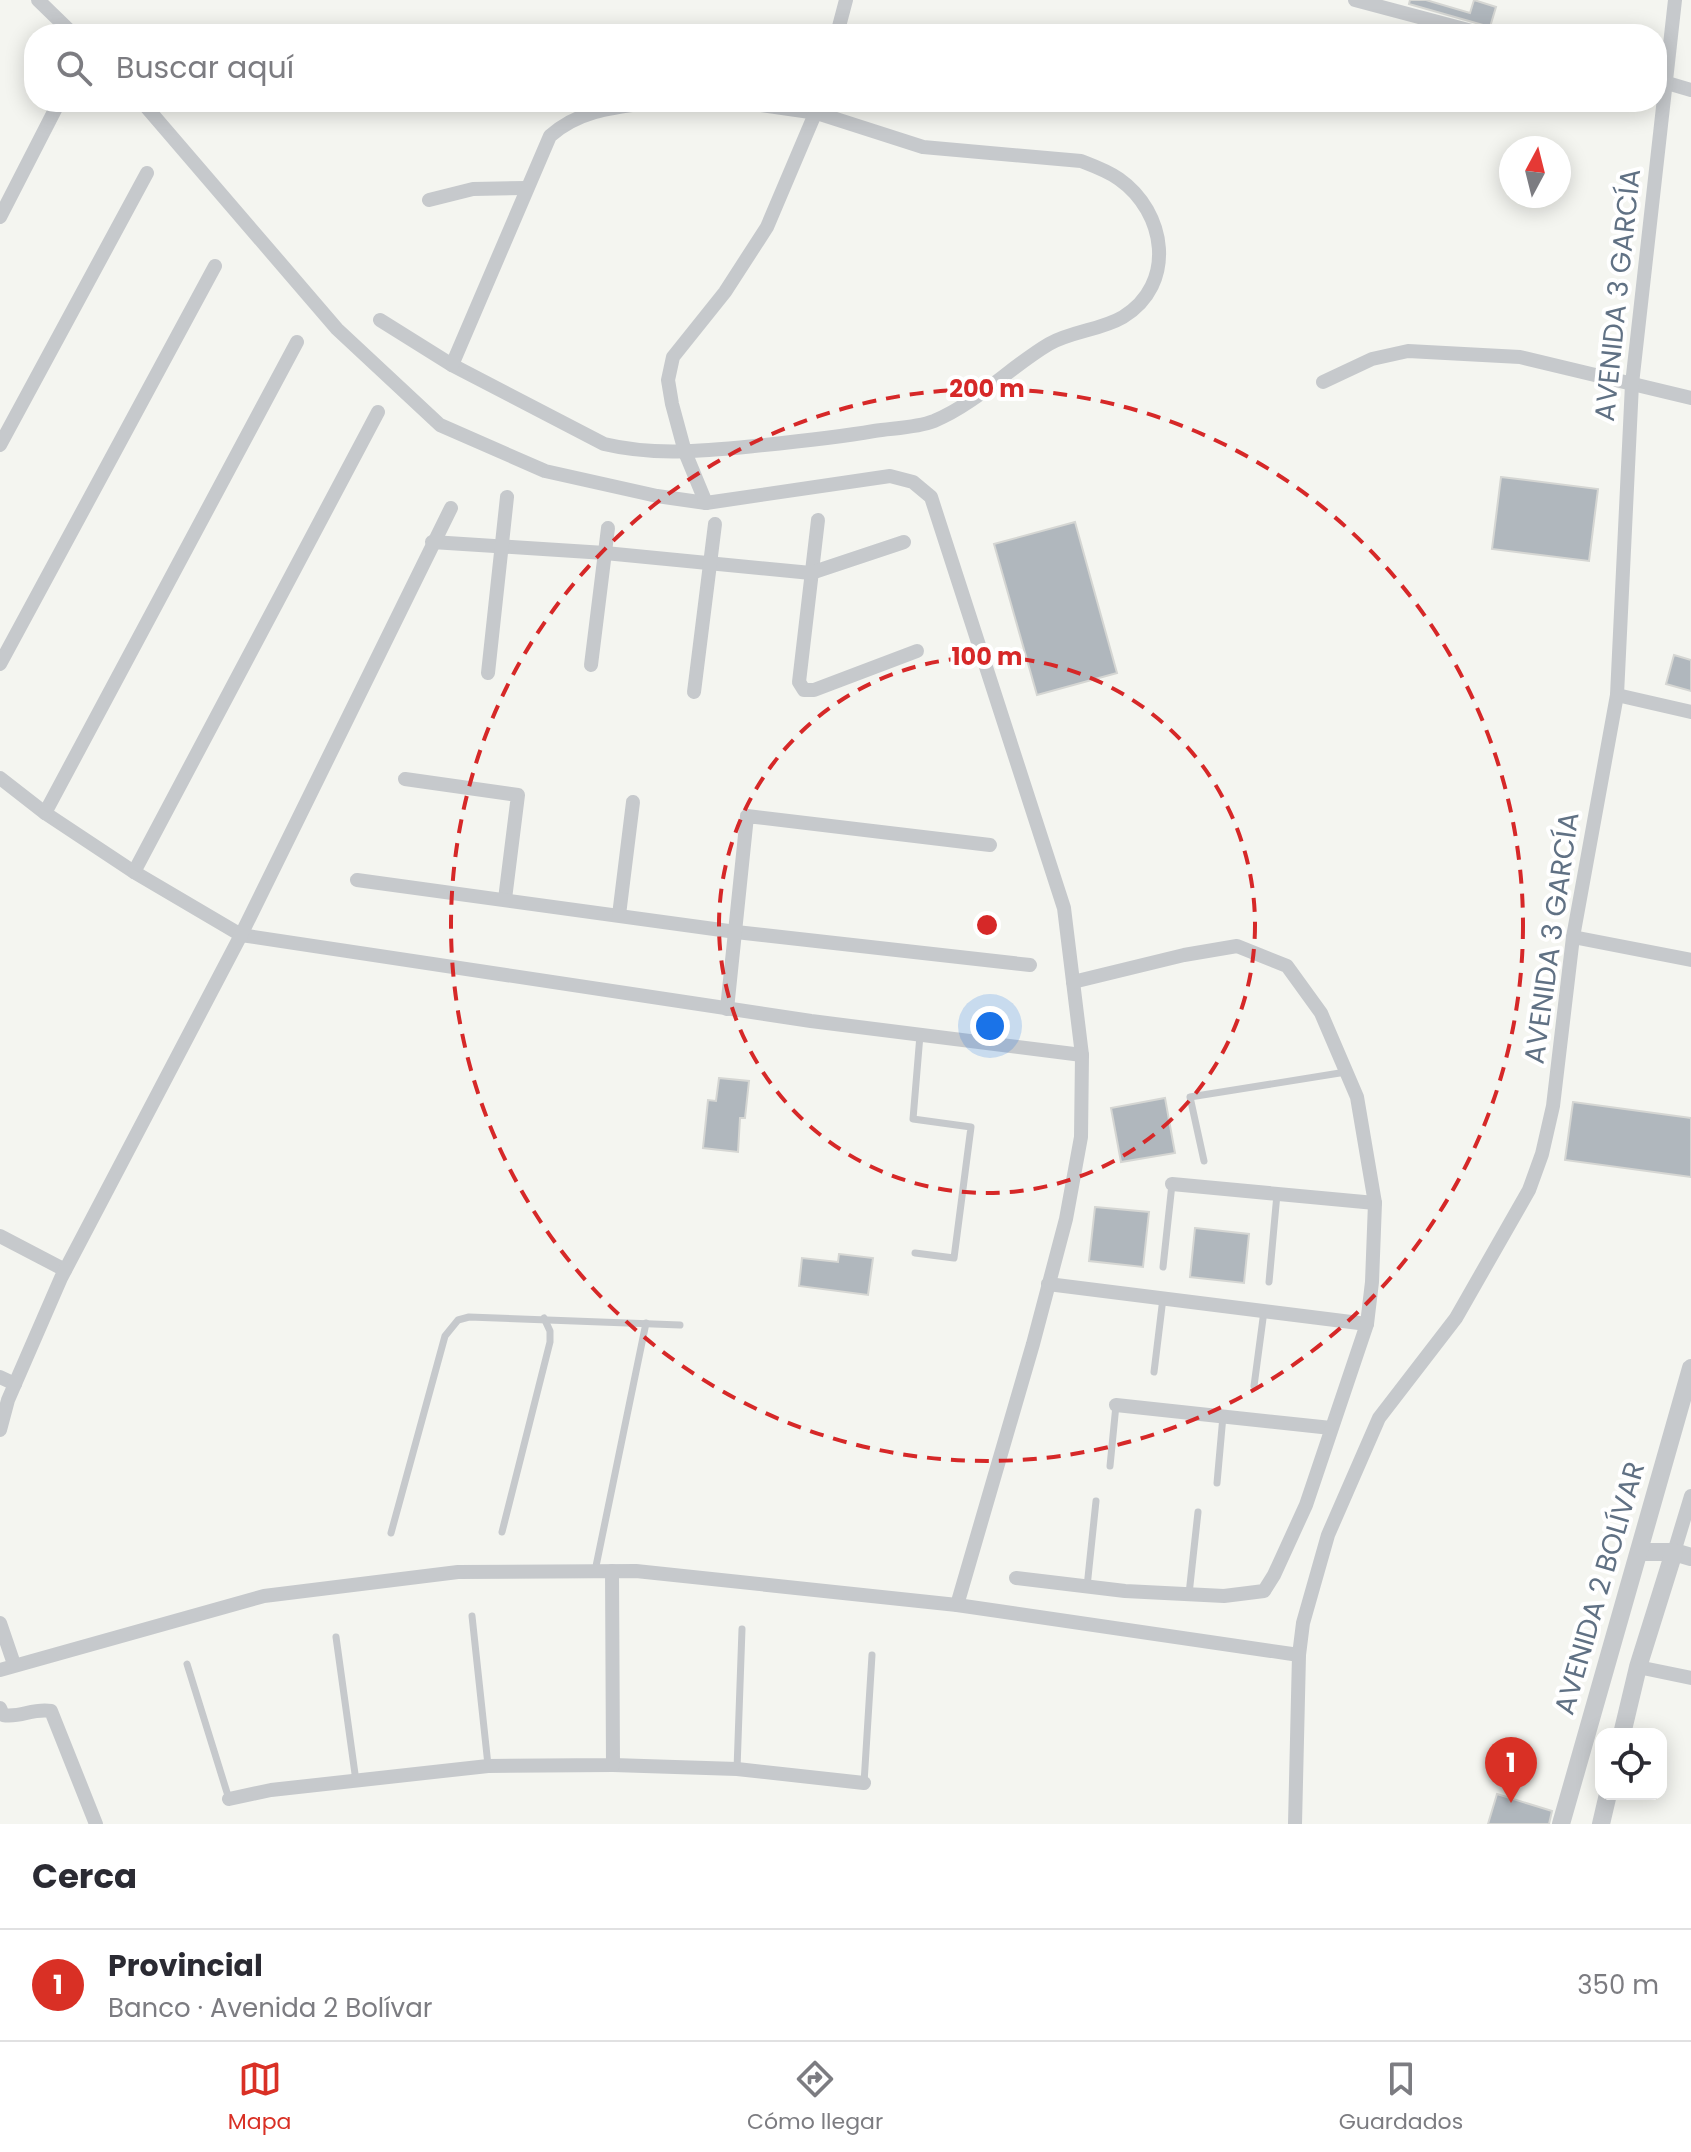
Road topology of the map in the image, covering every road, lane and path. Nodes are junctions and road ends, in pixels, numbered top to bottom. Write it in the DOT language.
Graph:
graph roads {
  1 [pos="38,0"];
  2 [pos="846,0"];
  3 [pos="1355,0"];
  4 [pos="1675,0"];
  5 [pos="63,24"];
  6 [pos="840,24"];
  7 [pos="1445,24"];
  8 [pos="1667,47"];
  9 [pos="1667,84"];
  10 [pos="1691,90"];
  11 [pos="54,112"];
  12 [pos="151,112"];
  13 [pos="594,112"];
  14 [pos="816,112"];
  15 [pos="829,112"];
  16 [pos="1658,112"];
  17 [pos="147,173"];
  18 [pos="526,188"];
  19 [pos="429,200"];
  20 [pos="0,217"];
  21 [pos="215,266"];
  22 [pos="380,320"];
  23 [pos="297,342"];
  24 [pos="452,365"];
  25 [pos="1323,382"];
  26 [pos="1632,384"];
  27 [pos="1691,398"];
  28 [pos="378,412"];
  29 [pos="0,445"];
  30 [pos="685,452"];
  31 [pos="507,497"];
  32 [pos="706,503"];
  33 [pos="451,508"];
  34 [pos="818,520"];
  35 [pos="715,524"];
  36 [pos="608,528"];
  37 [pos="432,542"];
  38 [pos="904,542"];
  39 [pos="502,546"];
  40 [pos="605,553"];
  41 [pos="710,563"];
  42 [pos="811,573"];
  43 [pos="917,651"];
  44 [pos="0,664"];
  45 [pos="591,665"];
  46 [pos="488,673"];
  47 [pos="694,692"];
  48 [pos="1617,695"];
  49 [pos="1691,712"];
  50 [pos="0,778"];
  51 [pos="405,779"];
  52 [pos="633,802"];
  53 [pos="45,813"];
  54 [pos="990,845"];
  55 [pos="134,872"];
  56 [pos="357,880"];
  57 [pos="505,899"];
  58 [pos="619,915"];
  59 [pos="736,932"];
  60 [pos="241,935"];
  61 [pos="1573,937"];
  62 [pos="1691,960"];
  63 [pos="1030,965"];
  64 [pos="1073,982"];
  65 [pos="727,1009"];
  66 [pos="920,1035"];
  67 [pos="1082,1055"];
  68 [pos="1346,1072"];
  69 [pos="1204,1161"];
  70 [pos="1172,1184"];
  71 [pos="1277,1194"];
  72 [pos="1375,1203"];
  73 [pos="0,1236"];
  74 [pos="915,1253"];
  75 [pos="1163,1267"];
  76 [pos="65,1270"];
  77 [pos="1269,1282"];
  78 [pos="1048,1284"];
  79 [pos="1163,1298"];
  80 [pos="1264,1311"];
  81 [pos="544,1318"];
  82 [pos="646,1323"];
  83 [pos="1367,1324"];
  84 [pos="680,1325"];
  85 [pos="1691,1368"];
  86 [pos="1154,1372"];
  87 [pos="0,1377"];
  88 [pos="15,1384"];
  89 [pos="1254,1386"];
  90 [pos="1116,1405"];
  91 [pos="1223,1416"];
  92 [pos="1331,1428"];
  93 [pos="0,1430"];
  94 [pos="1110,1466"];
  95 [pos="1217,1483"];
  96 [pos="1691,1496"];
  97 [pos="1096,1501"];
  98 [pos="1198,1512"];
  99 [pos="502,1532"];
  100 [pos="391,1533"];
  101 [pos="1639,1552"];
  102 [pos="1682,1555"];
  103 [pos="595,1571"];
  104 [pos="612,1571"];
  105 [pos="1016,1578"];
  106 [pos="1087,1587"];
  107 [pos="1189,1594"];
  108 [pos="957,1605"];
  109 [pos="472,1616"];
  110 [pos="0,1623"];
  111 [pos="742,1629"];
  112 [pos="336,1637"];
  113 [pos="872,1655"];
  114 [pos="1299,1655"];
  115 [pos="187,1664"];
  116 [pos="7,1667"];
  117 [pos="1638,1667"];
  118 [pos="1691,1678"];
  119 [pos="0,1708"];
  120 [pos="1623,1728"];
  121 [pos="613,1765"];
  122 [pos="488,1766"];
  123 [pos="737,1769"];
  124 [pos="356,1781"];
  125 [pos="864,1783"];
  126 [pos="229,1799"];
  127 [pos="1607,1800"];
  128 [pos="96,1824"];
  129 [pos="1295,1824"];
  130 [pos="1561,1824"];
  131 [pos="1601,1824"];
  1 -- 5 [label="street"];
  2 -- 6 [label="street"];
  3 -- 7 [label="street"];
  4 -- 8 [label="street, AVENIDA 3 GARCÍA"];
  9 -- 10 [label="street"];
  11 -- 20 [label="street"];
  12 -- 32 [label="street"];
  13 -- 18 [label="street"];
  14 -- 30 [label="street"];
  15 -- 30 [label="street"];
  16 -- 26 [label="street, AVENIDA 3 GARCÍA"];
  17 -- 29 [label="street"];
  18 -- 19 [label="street"];
  18 -- 24 [label="street"];
  21 -- 44 [label="street"];
  22 -- 24 [label="street"];
  23 -- 53 [label="street"];
  24 -- 30 [label="street"];
  25 -- 26 [label="street"];
  26 -- 27 [label="street"];
  26 -- 48 [label="street, AVENIDA 3 GARCÍA"];
  28 -- 55 [label="street"];
  30 -- 32 [label="street"];
  31 -- 39 [label="street"];
  32 -- 64 [label="street"];
  33 -- 37 [label="street"];
  34 -- 42 [label="street"];
  35 -- 41 [label="street"];
  36 -- 40 [label="street"];
  37 -- 39 [label="street"];
  37 -- 60 [label="street"];
  38 -- 42 [label="street"];
  39 -- 40 [label="street"];
  39 -- 46 [label="street"];
  40 -- 41 [label="street"];
  40 -- 45 [label="street"];
  41 -- 42 [label="street"];
  41 -- 47 [label="street"];
  42 -- 43 [label="street"];
  48 -- 49 [label="street"];
  48 -- 61 [label="street, AVENIDA 3 GARCÍA"];
  50 -- 53 [label="street"];
  51 -- 57 [label="street"];
  52 -- 58 [label="street"];
  53 -- 55 [label="street"];
  54 -- 59 [label="street"];
  55 -- 60 [label="street"];
  56 -- 57 [label="street"];
  57 -- 58 [label="street"];
  58 -- 59 [label="street"];
  59 -- 63 [label="street"];
  59 -- 65 [label="street"];
  60 -- 65 [label="street"];
  60 -- 76 [label="street"];
  61 -- 62 [label="street"];
  61 -- 114 [label="street, AVENIDA 3 GARCÍA"];
  64 -- 67 [label="street"];
  64 -- 68 [label="street"];
  65 -- 66 [label="street"];
  66 -- 67 [label="street"];
  66 -- 74 [label="lane"];
  67 -- 78 [label="street"];
  68 -- 69 [label="lane"];
  68 -- 72 [label="street"];
  70 -- 71 [label="street"];
  70 -- 75 [label="lane"];
  71 -- 72 [label="street"];
  71 -- 77 [label="lane"];
  72 -- 83 [label="street"];
  73 -- 76 [label="street"];
  76 -- 88 [label="street"];
  78 -- 79 [label="street"];
  78 -- 108 [label="street"];
  79 -- 80 [label="street"];
  79 -- 86 [label="lane"];
  80 -- 83 [label="street"];
  80 -- 89 [label="lane"];
  81 -- 82 [label="lane"];
  81 -- 99 [label="lane"];
  81 -- 100 [label="lane"];
  82 -- 84 [label="lane"];
  82 -- 103 [label="lane"];
  83 -- 92 [label="street"];
  85 -- 101 [label="street, AVENIDA 2 BOLÍVAR"];
  87 -- 88 [label="street"];
  88 -- 93 [label="street"];
  90 -- 91 [label="street"];
  90 -- 94 [label="lane"];
  91 -- 92 [label="street"];
  91 -- 95 [label="lane"];
  92 -- 107 [label="street"];
  96 -- 102 [label="street"];
  97 -- 106 [label="lane"];
  98 -- 107 [label="lane"];
  101 -- 102 [label="street"];
  101 -- 130 [label="street, AVENIDA 2 BOLÍVAR"];
  102 -- 117 [label="street"];
  103 -- 104 [label="street"];
  103 -- 116 [label="street"];
  104 -- 108 [label="street"];
  104 -- 121 [label="street"];
  105 -- 106 [label="street"];
  106 -- 107 [label="street"];
  108 -- 114 [label="street"];
  109 -- 122 [label="lane"];
  110 -- 116 [label="street"];
  111 -- 123 [label="lane"];
  112 -- 124 [label="lane"];
  113 -- 125 [label="lane"];
  114 -- 129 [label="street, AVENIDA 3 GARCÍA"];
  115 -- 126 [label="lane"];
  117 -- 118 [label="street"];
  117 -- 120 [label="street"];
  119 -- 128 [label="street"];
  121 -- 122 [label="street"];
  121 -- 123 [label="street"];
  122 -- 124 [label="street"];
  123 -- 125 [label="street"];
  124 -- 126 [label="street"];
  127 -- 131 [label="street"];
}
